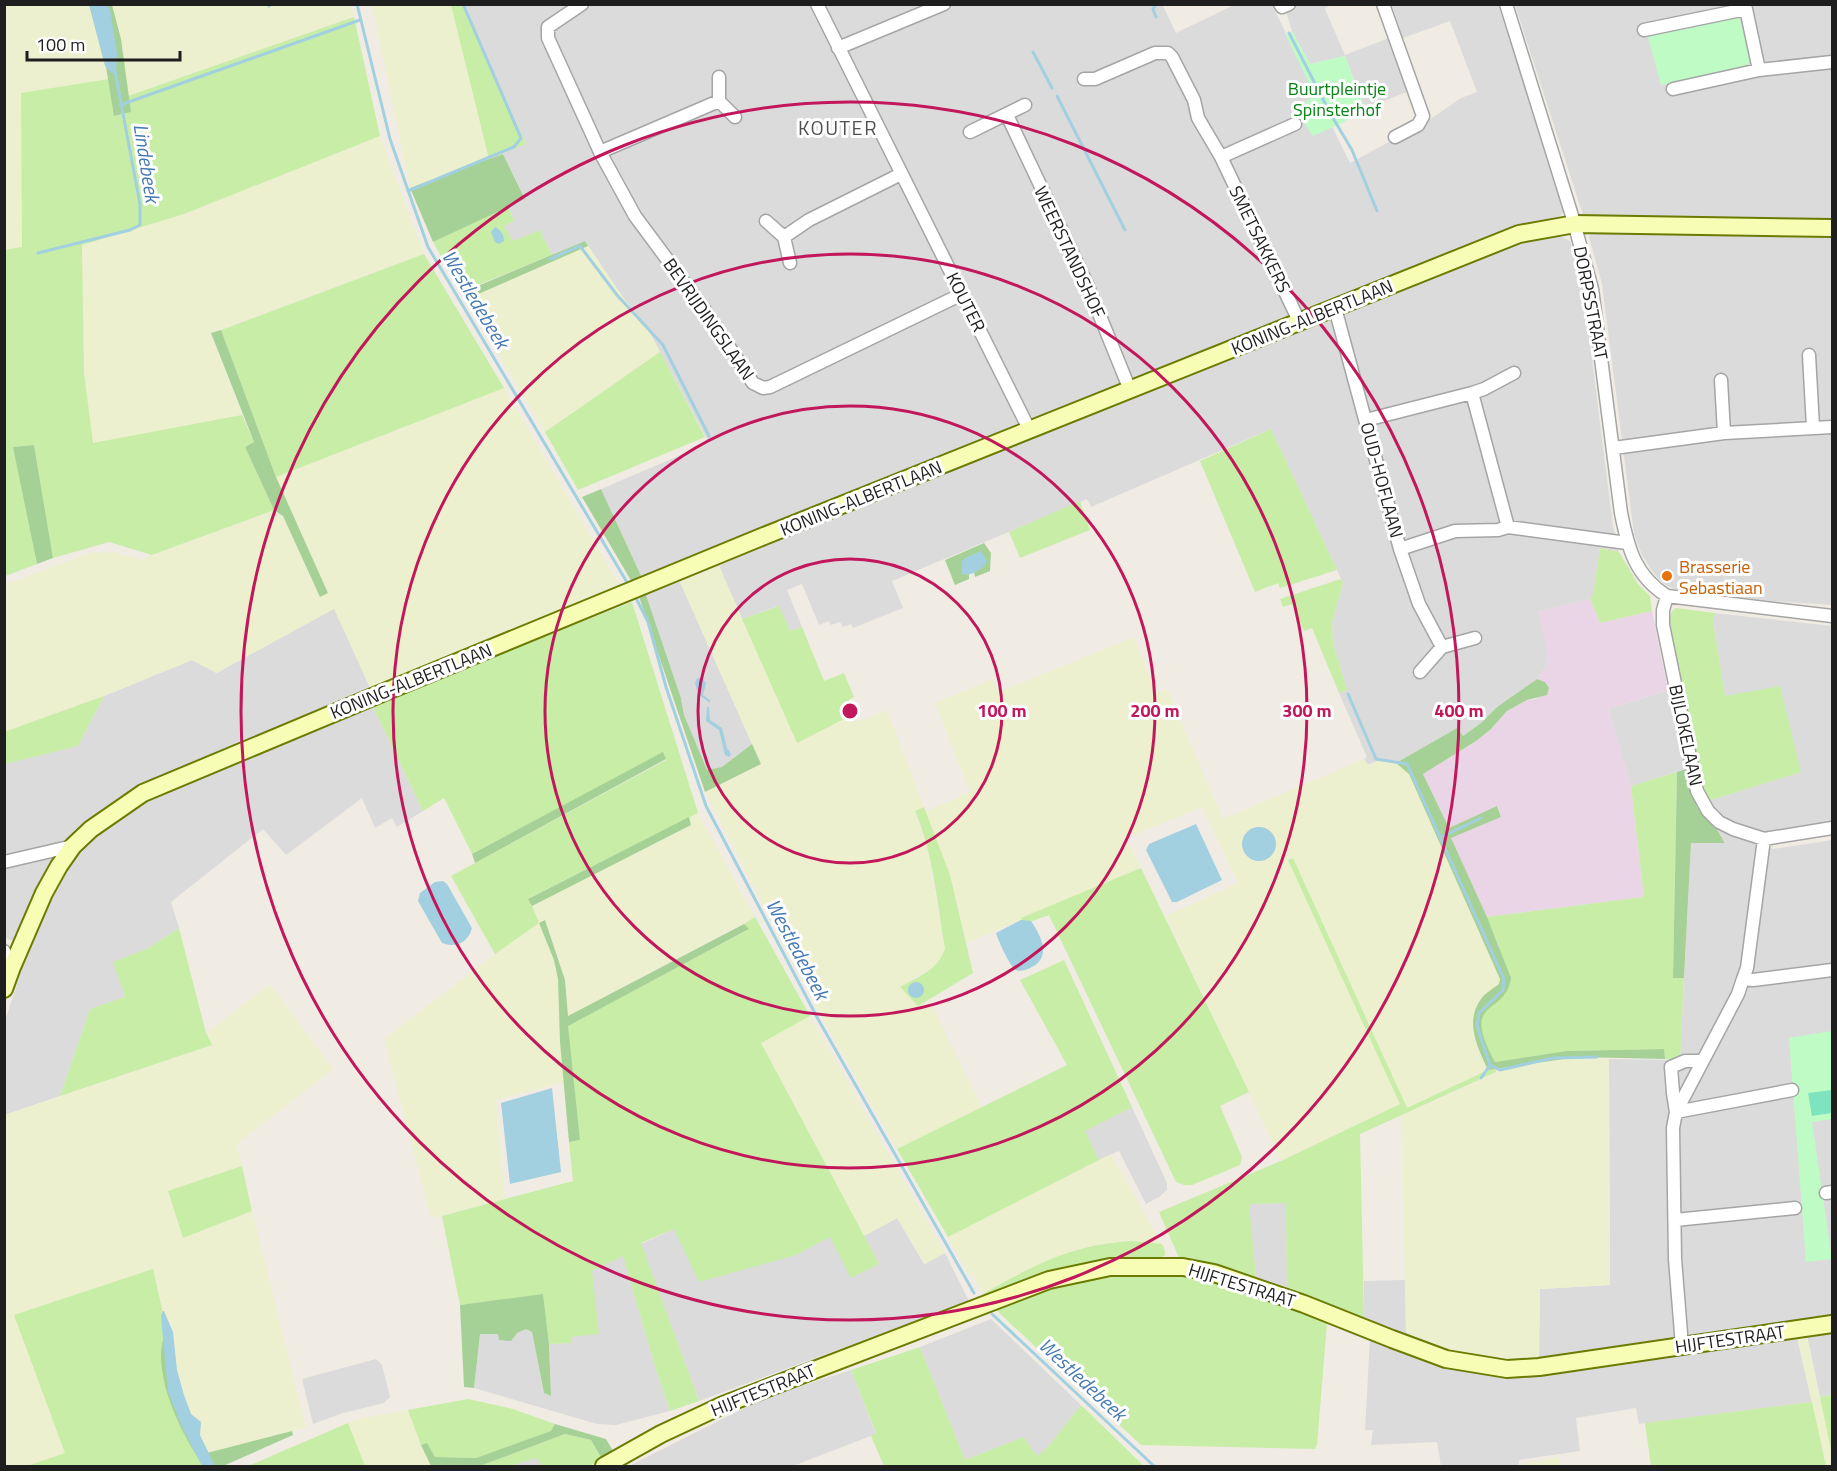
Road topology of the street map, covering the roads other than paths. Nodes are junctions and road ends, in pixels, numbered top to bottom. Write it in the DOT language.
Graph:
graph roads {
  1 [pos="582,4"];
  2 [pos="817,4"];
  3 [pos="944,4"];
  4 [pos="1280,4"];
  5 [pos="1289,4"];
  6 [pos="1383,4"];
  7 [pos="1506,4"];
  8 [pos="1644,30"];
  9 [pos="838,48"];
  10 [pos="1833,62"];
  11 [pos="1759,70"];
  12 [pos="718,77"];
  13 [pos="1084,79"];
  14 [pos="1673,89"];
  15 [pos="719,101"];
  16 [pos="1024,105"];
  17 [pos="1007,115"];
  18 [pos="735,117"];
  19 [pos="1295,124"];
  20 [pos="970,132"];
  21 [pos="1395,137"];
  22 [pos="600,152"];
  23 [pos="1221,157"];
  24 [pos="901,174"];
  25 [pos="766,221"];
  26 [pos="1575,224"];
  27 [pos="1833,228"];
  28 [pos="784,237"];
  29 [pos="790,263"];
  30 [pos="962,294"];
  31 [pos="1335,308"];
  32 [pos="1299,321"];
  33 [pos="1809,355"];
  34 [pos="1514,373"];
  35 [pos="1721,380"];
  36 [pos="1130,390"];
  37 [pos="1472,393"];
  38 [pos="1366,420"];
  39 [pos="1813,427"];
  40 [pos="1833,427"];
  41 [pos="1030,430"];
  42 [pos="1724,433"];
  43 [pos="1614,448"];
  44 [pos="1508,527"];
  45 [pos="1627,543"];
  46 [pos="1400,549"];
  47 [pos="1667,596"];
  48 [pos="1833,616"];
  49 [pos="1475,638"];
  50 [pos="1442,647"];
  51 [pos="1420,672"];
  52 [pos="1833,828"];
  53 [pos="1764,839"];
  54 [pos="73,846"];
  55 [pos="4,862"];
  56 [pos="4,951"];
  57 [pos="12,967"];
  58 [pos="1833,970"];
  59 [pos="1743,979"];
  60 [pos="4,989"];
  61 [pos="1703,1061"];
  62 [pos="1792,1090"];
  63 [pos="1676,1112"];
  64 [pos="1795,1208"];
  65 [pos="1675,1220"];
  66 [pos="1833,1324"];
  67 [pos="1682,1347"];
  68 [pos="604,1467"];
  1 -- 22 [label="street, BEVRIJDINGSLAAN"];
  2 -- 9 [label="street, KOUTER"];
  3 -- 9 [label="street"];
  4 -- 5 [label="street"];
  6 -- 21 [label="street"];
  7 -- 26 [label="street, DORPSSTRAAT"];
  8 -- 11 [label="street"];
  9 -- 24 [label="street, KOUTER"];
  10 -- 11 [label="street"];
  11 -- 14 [label="street"];
  12 -- 15 [label="street"];
  13 -- 23 [label="street, SMETSAKKERS"];
  15 -- 18 [label="street"];
  15 -- 22 [label="street"];
  16 -- 17 [label="street"];
  17 -- 20 [label="street"];
  17 -- 36 [label="street, WEERSTANDSHOF"];
  19 -- 23 [label="street"];
  22 -- 30 [label="street, BEVRIJDINGSLAAN"];
  23 -- 32 [label="street, SMETSAKKERS"];
  24 -- 28 [label="street"];
  24 -- 30 [label="street, KOUTER"];
  25 -- 28 [label="street"];
  26 -- 27 [label="street, KONING-ALBERTLAAN"];
  26 -- 31 [label="street, KONING-ALBERTLAAN"];
  26 -- 43 [label="street, DORPSSTRAAT"];
  28 -- 29 [label="street"];
  30 -- 41 [label="street, KOUTER"];
  31 -- 32 [label="street, KONING-ALBERTLAAN"];
  31 -- 38 [label="street, OUD-HOFLAAN"];
  32 -- 36 [label="street, KONING-ALBERTLAAN"];
  33 -- 39 [label="street"];
  34 -- 37 [label="street"];
  35 -- 42 [label="street"];
  36 -- 41 [label="street, KONING-ALBERTLAAN"];
  37 -- 38 [label="street"];
  37 -- 44 [label="street"];
  38 -- 46 [label="street, OUD-HOFLAAN"];
  39 -- 40 [label="street"];
  39 -- 42 [label="street"];
  41 -- 54 [label="street, KONING-ALBERTLAAN"];
  42 -- 43 [label="street"];
  43 -- 45 [label="street, DORPSSTRAAT"];
  44 -- 45 [label="street"];
  44 -- 46 [label="street"];
  45 -- 47 [label="street, DORPSSTRAAT"];
  46 -- 50 [label="street, OUD-HOFLAAN"];
  47 -- 48 [label="street"];
  47 -- 53 [label="street, BIJLOKELAAN"];
  49 -- 50 [label="street"];
  50 -- 51 [label="street"];
  52 -- 53 [label="street"];
  53 -- 59 [label="street"];
  54 -- 55 [label="street"];
  54 -- 57 [label="street, KONING-ALBERTLAAN"];
  56 -- 57 [label="street"];
  57 -- 60 [label="street, KONING-ALBERTLAAN"];
  58 -- 59 [label="street"];
  59 -- 61 [label="street"];
  61 -- 63 [label="street"];
  61 -- 63 [label="street"];
  62 -- 63 [label="street"];
  63 -- 65 [label="street"];
  64 -- 65 [label="street"];
  65 -- 67 [label="street"];
  66 -- 67 [label="street, HIJFTESTRAAT"];
  67 -- 68 [label="street, HIJFTESTRAAT"];
}
